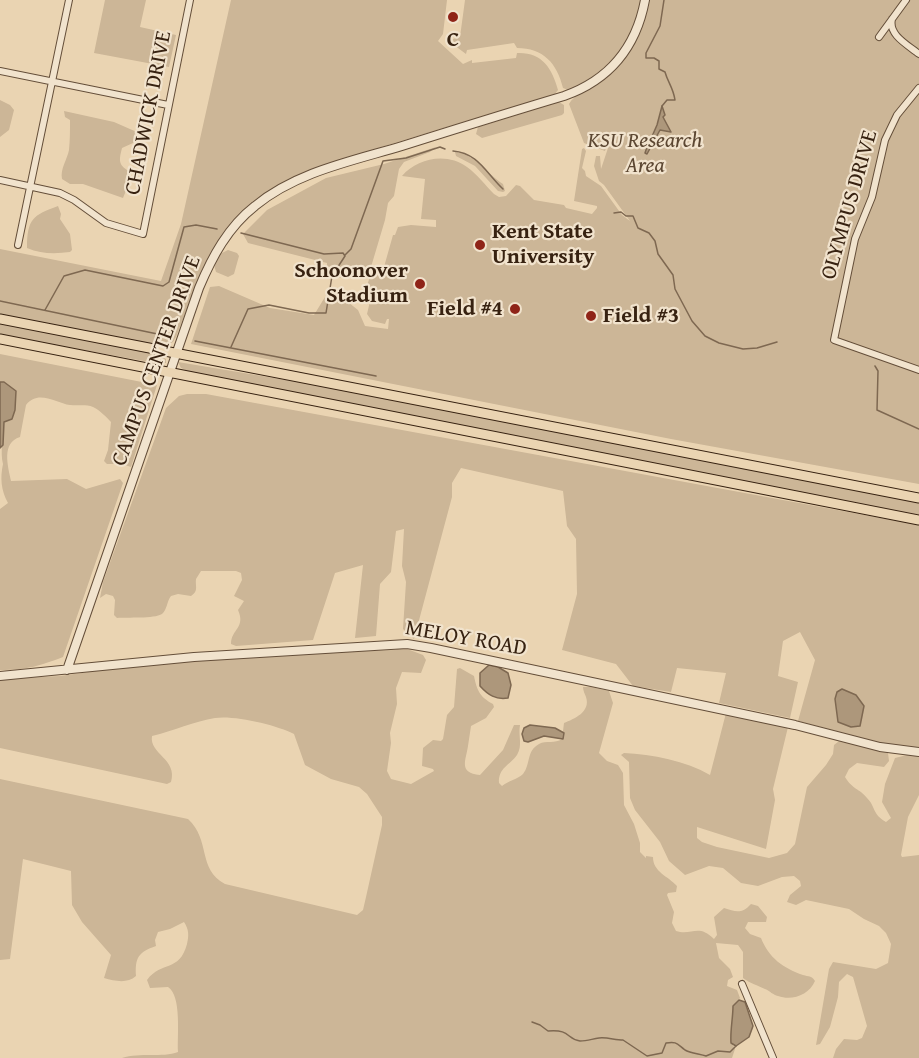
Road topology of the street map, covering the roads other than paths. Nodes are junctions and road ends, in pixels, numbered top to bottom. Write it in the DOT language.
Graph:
graph roads {
  1 [pos="69,0"];
  2 [pos="190,0"];
  3 [pos="645,0"];
  4 [pos="906,0"];
  5 [pos="892,19"];
  6 [pos="879,37"];
  7 [pos="919,54"];
  8 [pos="0,71"];
  9 [pos="51,81"];
  10 [pos="919,88"];
  11 [pos="168,105"];
  12 [pos="0,180"];
  13 [pos="30,186"];
  14 [pos="18,245"];
  15 [pos="0,319"];
  16 [pos="0,339"];
  17 [pos="176,353"];
  18 [pos="919,370"];
  19 [pos="169,372"];
  20 [pos="919,498"];
  21 [pos="919,520"];
  22 [pos="67,670"];
  23 [pos="0,676"];
  24 [pos="919,752"];
  25 [pos="742,984"];
  26 [pos="773,1058"];
  1 -- 9 [label="street"];
  2 -- 11 [label="street, CHADWICK DRIVE"];
  3 -- 17 [label="street, CAMPUS CENTER DRIVE"];
  4 -- 5 [label="street"];
  5 -- 6 [label="street"];
  5 -- 7 [label="street"];
  8 -- 9 [label="street"];
  9 -- 11 [label="street"];
  9 -- 13 [label="street"];
  10 -- 18 [label="street, OLYMPUS DRIVE"];
  11 -- 13 [label="street, CHADWICK DRIVE"];
  12 -- 13 [label="street"];
  13 -- 14 [label="street"];
  15 -- 17 [label="main road"];
  16 -- 19 [label="main road"];
  17 -- 19 [label="street, CAMPUS CENTER DRIVE"];
  17 -- 20 [label="main road"];
  19 -- 21 [label="main road"];
  19 -- 22 [label="street, CAMPUS CENTER DRIVE"];
  22 -- 23 [label="street, MELOY ROAD"];
  22 -- 24 [label="street, MELOY ROAD"];
  25 -- 26 [label="street"];
}
